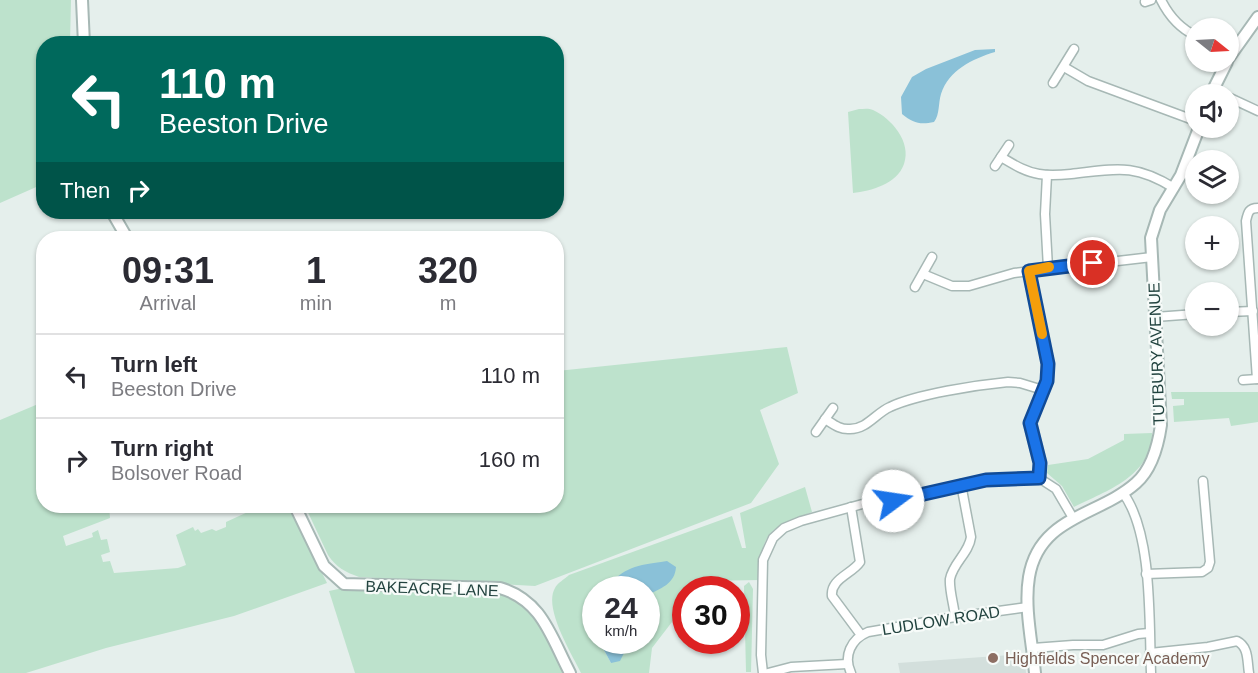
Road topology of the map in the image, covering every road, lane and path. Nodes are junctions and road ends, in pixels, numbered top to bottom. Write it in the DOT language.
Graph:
graph roads {
  1 [pos="82,0"];
  2 [pos="1161,0"];
  3 [pos="1258,17"];
  4 [pos="1185,29"];
  5 [pos="84,36"];
  6 [pos="1239,43"];
  7 [pos="1074,48"];
  8 [pos="1064,67"];
  9 [pos="1053,83"];
  10 [pos="1239,102"];
  11 [pos="1258,111"];
  12 [pos="1185,117"];
  13 [pos="1195,138"];
  14 [pos="1009,145"];
  15 [pos="1001,157"];
  16 [pos="995,166"];
  17 [pos="1047,175"];
  18 [pos="1174,188"];
  19 [pos="1258,207"];
  20 [pos="932,257"];
  21 [pos="1152,257"];
  22 [pos="1048,268"];
  23 [pos="1029,271"];
  24 [pos="923,274"];
  25 [pos="915,287"];
  26 [pos="1253,311"];
  27 [pos="1239,312"];
  28 [pos="1185,315"];
  29 [pos="1155,317"];
  30 [pos="1243,380"];
  31 [pos="1258,380"];
  32 [pos="1043,390"];
  33 [pos="833,408"];
  34 [pos="825,419"];
  35 [pos="816,432"];
  36 [pos="1039,478"];
  37 [pos="1203,481"];
  38 [pos="961,484"];
  39 [pos="1123,493"];
  40 [pos="851,507"];
  41 [pos="298,513"];
  42 [pos="1073,518"];
  43 [pos="1146,574"];
  44 [pos="1028,607"];
  45 [pos="956,617"];
  46 [pos="1149,633"];
  47 [pos="861,635"];
  48 [pos="1033,648"];
  49 [pos="1150,654"];
  50 [pos="849,669"];
  51 [pos="570,673"];
  52 [pos="763,673"];
  53 [pos="768,673"];
  54 [pos="1035,673"];
  55 [pos="1151,673"];
  56 [pos="1249,673"];
  1 -- 5 [label="street"];
  2 -- 4 [label="street"];
  3 -- 6 [label="street"];
  7 -- 8 [label="street"];
  8 -- 9 [label="street"];
  8 -- 12 [label="street"];
  10 -- 11 [label="street"];
  13 -- 18 [label="street, TUTBURY AVENUE"];
  14 -- 15 [label="street"];
  15 -- 16 [label="street"];
  15 -- 17 [label="street"];
  17 -- 18 [label="street"];
  17 -- 22 [label="street"];
  18 -- 21 [label="street, TUTBURY AVENUE"];
  19 -- 26 [label="street"];
  20 -- 24 [label="street"];
  21 -- 22 [label="street"];
  21 -- 29 [label="street, TUTBURY AVENUE"];
  22 -- 23 [label="street"];
  23 -- 24 [label="street"];
  23 -- 32 [label="street"];
  24 -- 25 [label="street"];
  26 -- 27 [label="street"];
  26 -- 31 [label="street"];
  28 -- 29 [label="street"];
  29 -- 39 [label="street, TUTBURY AVENUE"];
  30 -- 31 [label="street"];
  32 -- 34 [label="street"];
  32 -- 36 [label="street"];
  33 -- 34 [label="street"];
  34 -- 35 [label="street"];
  36 -- 38 [label="street"];
  36 -- 42 [label="street"];
  37 -- 43 [label="street"];
  38 -- 40 [label="street"];
  38 -- 45 [label="street"];
  39 -- 42 [label="street, TUTBURY AVENUE"];
  39 -- 43 [label="street"];
  40 -- 47 [label="street"];
  40 -- 52 [label="street"];
  41 -- 51 [label="street, BAKEACRE LANE"];
  42 -- 44 [label="street, TUTBURY AVENUE"];
  43 -- 46 [label="street"];
  44 -- 45 [label="street, LUDLOW ROAD"];
  44 -- 48 [label="street, TUTBURY AVENUE"];
  45 -- 47 [label="street, LUDLOW ROAD"];
  46 -- 48 [label="street"];
  46 -- 49 [label="street"];
  47 -- 50 [label="street, LUDLOW ROAD"];
  48 -- 54 [label="street, TUTBURY AVENUE"];
  49 -- 55 [label="street"];
  49 -- 56 [label="street"];
  50 -- 53 [label="street"];
}
